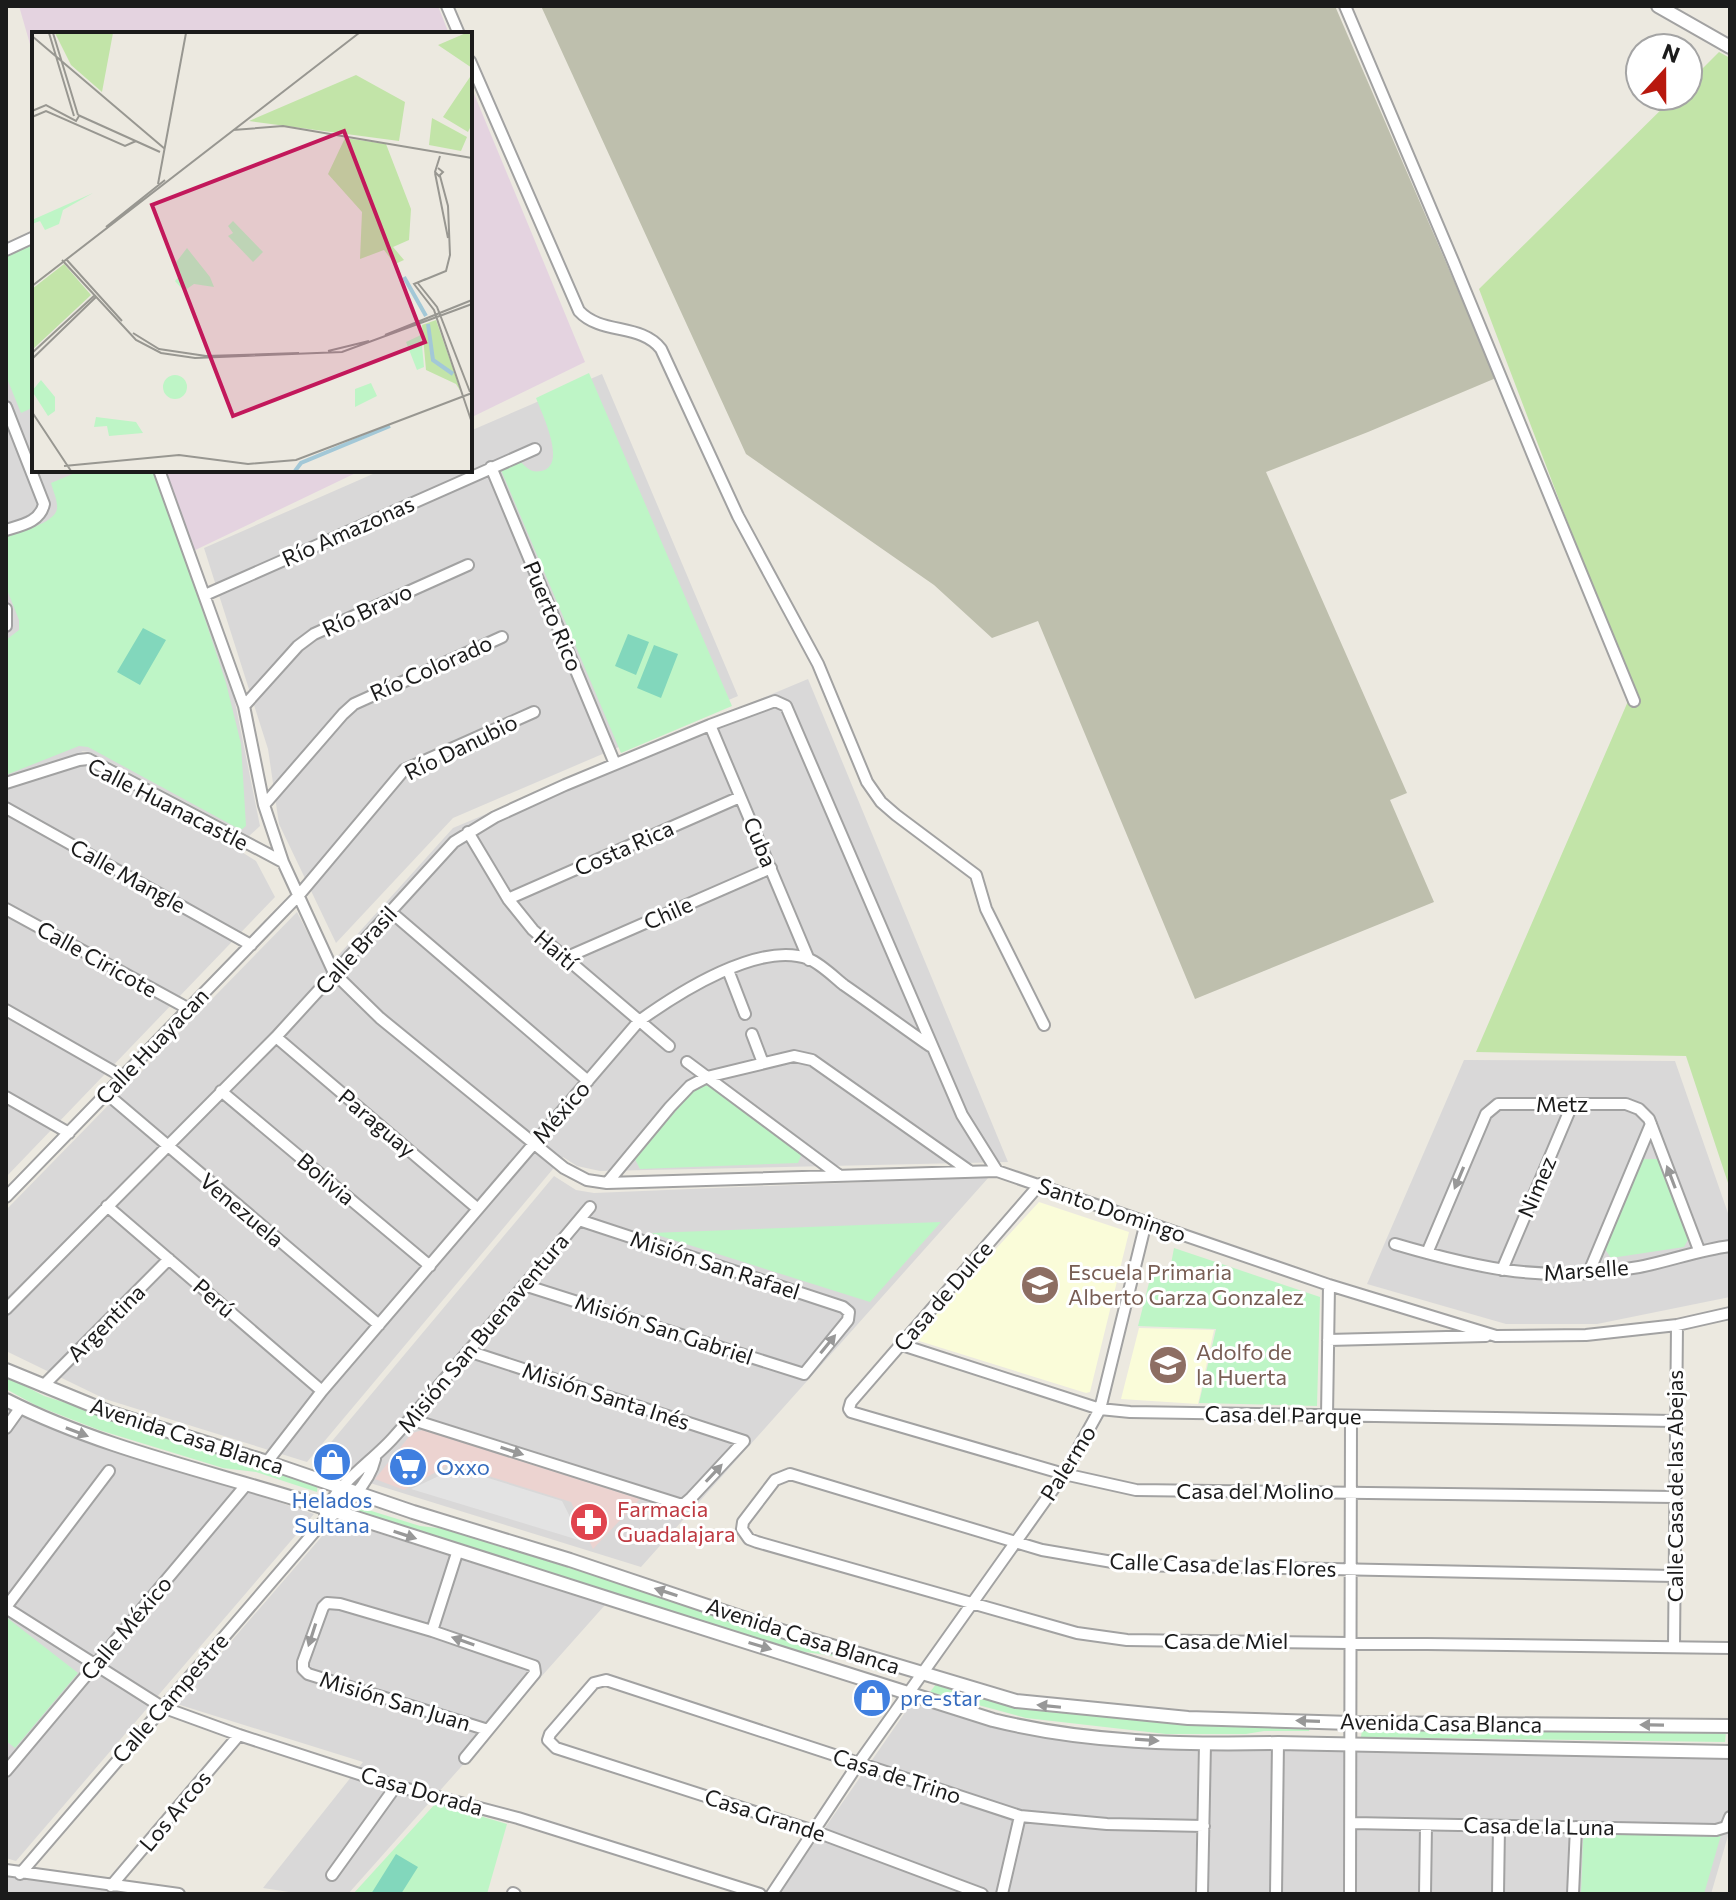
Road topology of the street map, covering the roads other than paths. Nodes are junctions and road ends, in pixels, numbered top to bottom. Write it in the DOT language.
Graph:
graph roads {
  1 [pos="447,6"];
  2 [pos="1345,6"];
  3 [pos="1658,6"];
  4 [pos="458,32"];
  5 [pos="1730,47"];
  6 [pos="472,66"];
  7 [pos="32,238"];
  8 [pos="6,250"];
  9 [pos="6,407"];
  10 [pos="535,449"];
  11 [pos="491,467"];
  12 [pos="160,472"];
  13 [pos="6,530"];
  14 [pos="468,565"];
  15 [pos="205,595"];
  16 [pos="6,609"];
  17 [pos="6,626"];
  18 [pos="502,637"];
  19 [pos="1634,701"];
  20 [pos="244,706"];
  21 [pos="534,712"];
  22 [pos="710,725"];
  23 [pos="615,764"];
  24 [pos="6,783"];
  25 [pos="740,797"];
  26 [pos="264,805"];
  27 [pos="6,808"];
  28 [pos="468,832"];
  29 [pos="283,862"];
  30 [pos="771,868"];
  31 [pos="299,895"];
  32 [pos="508,899"];
  33 [pos="6,909"];
  34 [pos="391,912"];
  35 [pos="251,945"];
  36 [pos="565,958"];
  37 [pos="809,960"];
  38 [pos="728,970"];
  39 [pos="334,973"];
  40 [pos="189,1009"];
  41 [pos="6,1010"];
  42 [pos="745,1014"];
  43 [pos="639,1021"];
  44 [pos="1044,1025"];
  45 [pos="752,1034"];
  46 [pos="276,1037"];
  47 [pos="669,1046"];
  48 [pos="932,1047"];
  49 [pos="687,1062"];
  50 [pos="763,1063"];
  51 [pos="123,1077"];
  52 [pos="707,1077"];
  53 [pos="588,1081"];
  54 [pos="221,1091"];
  55 [pos="107,1094"];
  56 [pos="6,1097"];
  57 [pos="1572,1105"];
  58 [pos="1651,1124"];
  59 [pos="69,1133"];
  60 [pos="535,1143"];
  61 [pos="166,1146"];
  62 [pos="997,1171"];
  63 [pos="971,1173"];
  64 [pos="840,1176"];
  65 [pos="607,1183"];
  66 [pos="1040,1184"];
  67 [pos="9,1191"];
  68 [pos="107,1206"];
  69 [pos="590,1207"];
  70 [pos="478,1209"];
  71 [pos="579,1220"];
  72 [pos="1146,1222"];
  73 [pos="1395,1244"];
  74 [pos="1730,1246"];
  75 [pos="1699,1250"];
  76 [pos="1427,1253"];
  77 [pos="169,1259"];
  78 [pos="430,1266"];
  79 [pos="1502,1270"];
  80 [pos="1589,1272"];
  81 [pos="524,1285"];
  82 [pos="1329,1285"];
  83 [pos="6,1309"];
  84 [pos="1730,1313"];
  85 [pos="379,1325"];
  86 [pos="1677,1325"];
  87 [pos="1496,1336"];
  88 [pos="1328,1340"];
  89 [pos="902,1345"];
  90 [pos="468,1351"];
  91 [pos="6,1370"];
  92 [pos="804,1374"];
  93 [pos="43,1386"];
  94 [pos="322,1391"];
  95 [pos="6,1400"];
  96 [pos="21,1407"];
  97 [pos="849,1409"];
  98 [pos="1100,1409"];
  99 [pos="1327,1416"];
  100 [pos="1351,1416"];
  101 [pos="410,1419"];
  102 [pos="1674,1421"];
  103 [pos="6,1428"];
  104 [pos="267,1462"];
  105 [pos="109,1471"];
  106 [pos="1064,1474"];
  107 [pos="246,1485"];
  108 [pos="349,1491"];
  109 [pos="1351,1491"];
  110 [pos="1674,1497"];
  111 [pos="332,1510"];
  112 [pos="742,1529"];
  113 [pos="1017,1541"];
  114 [pos="457,1553"];
  115 [pos="1351,1569"];
  116 [pos="1674,1576"];
  117 [pos="972,1605"];
  118 [pos="6,1607"];
  119 [pos="432,1631"];
  120 [pos="1351,1641"];
  121 [pos="1674,1647"];
  122 [pos="1730,1648"];
  123 [pos="94,1665"];
  124 [pos="921,1674"];
  125 [pos="909,1693"];
  126 [pos="162,1707"];
  127 [pos="1351,1723"];
  128 [pos="1730,1726"];
  129 [pos="488,1730"];
  130 [pos="239,1735"];
  131 [pos="548,1740"];
  132 [pos="1278,1743"];
  133 [pos="1205,1744"];
  134 [pos="1350,1745"];
  135 [pos="1730,1752"];
  136 [pos="465,1758"];
  137 [pos="858,1764"];
  138 [pos="6,1771"];
  139 [pos="396,1786"];
  140 [pos="1020,1816"];
  141 [pos="1728,1822"];
  142 [pos="1352,1823"];
  143 [pos="1426,1825"];
  144 [pos="1204,1826"];
  145 [pos="1499,1826"];
  146 [pos="1576,1827"];
  147 [pos="814,1831"];
  148 [pos="6,1870"];
  149 [pos="20,1874"];
  150 [pos="332,1875"];
  151 [pos="111,1886"];
  152 [pos="179,1894"];
  153 [pos="760,1894"];
  154 [pos="772,1894"];
  155 [pos="982,1894"];
  156 [pos="1002,1894"];
  157 [pos="1202,1894"];
  158 [pos="1276,1894"];
  159 [pos="1350,1894"];
  160 [pos="1425,1894"];
  161 [pos="1498,1894"];
  162 [pos="1573,1894"];
  1 -- 4 [label="street"];
  2 -- 19 [label="street"];
  3 -- 5 [label="street"];
  6 -- 44 [label="street"];
  7 -- 8 [label="street"];
  9 -- 13 [label="street"];
  10 -- 11 [label="street, Río Amazonas"];
  11 -- 15 [label="street, Río Amazonas"];
  11 -- 23 [label="street, Puerto Rico"];
  12 -- 15 [label="street"];
  14 -- 20 [label="street, Río Bravo"];
  15 -- 20 [label="street"];
  16 -- 17 [label="street"];
  18 -- 26 [label="street, Río Colorado"];
  20 -- 26 [label="street"];
  21 -- 31 [label="street, Río Danubio"];
  22 -- 23 [label="street, Calle Brasil"];
  22 -- 25 [label="street, Cuba"];
  22 -- 48 [label="street, Calle Brasil"];
  23 -- 28 [label="street, Calle Brasil"];
  24 -- 29 [label="street, Calle Huanacastle"];
  25 -- 30 [label="street, Cuba"];
  25 -- 32 [label="street, Costa Rica"];
  26 -- 29 [label="street"];
  27 -- 35 [label="street, Calle Mangle"];
  28 -- 32 [label="street, Haití"];
  28 -- 34 [label="street, Calle Brasil"];
  29 -- 31 [label="street"];
  30 -- 36 [label="street, Chile"];
  30 -- 37 [label="street, Cuba"];
  31 -- 35 [label="street, Calle Huayacan"];
  31 -- 39 [label="street"];
  32 -- 36 [label="street, Haití"];
  33 -- 40 [label="street, Calle Ciricote"];
  34 -- 39 [label="street, Calle Brasil"];
  34 -- 53 [label="street"];
  35 -- 40 [label="street, Calle Huayacan"];
  36 -- 43 [label="street, Haití"];
  37 -- 38 [label="street, México"];
  37 -- 48 [label="street"];
  38 -- 42 [label="street"];
  38 -- 43 [label="street, México"];
  39 -- 46 [label="street, Calle Brasil"];
  39 -- 60 [label="street"];
  40 -- 51 [label="street, Calle Huayacan"];
  41 -- 51 [label="street"];
  43 -- 47 [label="street, Haití"];
  43 -- 53 [label="street, México"];
  45 -- 50 [label="street"];
  46 -- 54 [label="street, Calle Brasil"];
  46 -- 70 [label="street, Paraguay"];
  48 -- 62 [label="street"];
  49 -- 52 [label="street"];
  50 -- 52 [label="street"];
  50 -- 63 [label="street"];
  51 -- 55 [label="street, Calle Huayacan"];
  52 -- 64 [label="street"];
  52 -- 65 [label="street"];
  53 -- 60 [label="street, México"];
  54 -- 61 [label="street, Calle Brasil"];
  54 -- 78 [label="street, Bolivia"];
  55 -- 59 [label="street, Calle Huayacan"];
  55 -- 61 [label="street, Venezuela"];
  56 -- 59 [label="street"];
  57 -- 58 [label="street, Metz"];
  57 -- 76 [label="street, Metz, one-way"];
  57 -- 79 [label="street, Nimez"];
  75 -- 58 [label="street, one-way"];
  58 -- 80 [label="street"];
  59 -- 67 [label="street, Calle Huayacan"];
  60 -- 65 [label="street"];
  60 -- 70 [label="street, México"];
  61 -- 68 [label="street, Calle Brasil"];
  61 -- 85 [label="street, Venezuela"];
  62 -- 63 [label="street"];
  62 -- 66 [label="street, Santo Domingo"];
  63 -- 64 [label="street"];
  64 -- 65 [label="street"];
  66 -- 72 [label="street, Santo Domingo"];
  66 -- 89 [label="street, Casa de Dulce"];
  68 -- 77 [label="street, Perú"];
  68 -- 83 [label="street, Calle Brasil"];
  69 -- 71 [label="street, Misión San Buenaventura"];
  70 -- 78 [label="street, México"];
  71 -- 81 [label="street, Misión San Buenaventura"];
  92 -- 71 [label="street, Misión San Rafael, one-way"];
  72 -- 82 [label="street, Santo Domingo"];
  72 -- 98 [label="street, Palermo"];
  73 -- 76 [label="street, Marselle"];
  74 -- 75 [label="street, Marselle"];
  75 -- 80 [label="street, Marselle"];
  76 -- 79 [label="street, Marselle"];
  77 -- 93 [label="street, Argentina"];
  77 -- 94 [label="street, Perú"];
  78 -- 85 [label="street, México"];
  79 -- 80 [label="street, Marselle"];
  81 -- 90 [label="street, Misión San Buenaventura"];
  81 -- 92 [label="street, Misión San Gabriel"];
  82 -- 87 [label="street, Santo Domingo"];
  82 -- 88 [label="street"];
  84 -- 86 [label="street, Santo Domingo"];
  85 -- 94 [label="street, México"];
  86 -- 87 [label="street, Santo Domingo"];
  86 -- 102 [label="street, Calle Casa de las Abejas"];
  87 -- 88 [label="street"];
  88 -- 99 [label="street"];
  89 -- 97 [label="street, Casa de Dulce"];
  89 -- 98 [label="street, Casa del Parque"];
  90 -- 101 [label="street, Misión San Buenaventura"];
  101 -- 90 [label="street, Misión Santa Inés, one-way"];
  91 -- 93 [label="street, Avenida Casa Blanca"];
  93 -- 104 [label="street, Avenida Casa Blanca"];
  94 -- 104 [label="street, México"];
  95 -- 96 [label="street, Avenida Casa Blanca"];
  96 -- 103 [label="street"];
  96 -- 107 [label="street, Avenida Casa Blanca, one-way"];
  97 -- 106 [label="street, Casa del Molino"];
  98 -- 99 [label="street, Casa del Parque"];
  98 -- 106 [label="street, Palermo"];
  99 -- 100 [label="street, Casa del Parque"];
  100 -- 102 [label="street, Casa del Parque"];
  100 -- 109 [label="street"];
  101 -- 108 [label="street, Misión San Buenaventura"];
  102 -- 110 [label="street, Calle Casa de las Abejas"];
  104 -- 108 [label="street, Avenida Casa Blanca"];
  105 -- 118 [label="street"];
  106 -- 109 [label="street, Casa del Molino"];
  106 -- 113 [label="street, Palermo"];
  107 -- 111 [label="street, Avenida Casa Blanca"];
  107 -- 123 [label="street, Calle México"];
  108 -- 111 [label="street, Calle Campestre"];
  124 -- 108 [label="street, Avenida Casa Blanca, one-way"];
  109 -- 110 [label="street, Casa del Molino"];
  109 -- 115 [label="street"];
  110 -- 116 [label="street, Calle Casa de las Abejas"];
  111 -- 114 [label="street, Avenida Casa Blanca, one-way"];
  111 -- 126 [label="street, Calle Campestre"];
  112 -- 113 [label="street, Calle Casa de las Flores"];
  112 -- 117 [label="street, Casa de Miel"];
  113 -- 115 [label="street, Calle Casa de las Flores"];
  113 -- 117 [label="street, Palermo"];
  114 -- 119 [label="street"];
  114 -- 125 [label="street, Avenida Casa Blanca, one-way"];
  115 -- 116 [label="street, Calle Casa de las Flores"];
  115 -- 120 [label="street"];
  116 -- 121 [label="street, Calle Casa de las Abejas"];
  117 -- 120 [label="street, Casa de Miel"];
  117 -- 124 [label="street, Palermo"];
  118 -- 123 [label="street, Casa Dorada"];
  129 -- 119 [label="street, one-way"];
  119 -- 129 [label="street, Misión San Juan, one-way"];
  120 -- 121 [label="street, Casa de Miel"];
  120 -- 127 [label="street"];
  121 -- 122 [label="street, Casa de Miel"];
  123 -- 126 [label="street, Casa Dorada"];
  123 -- 138 [label="street, Calle México"];
  124 -- 125 [label="street, Palermo"];
  127 -- 124 [label="street, Avenida Casa Blanca, one-way"];
  125 -- 133 [label="street, Avenida Casa Blanca, one-way"];
  125 -- 137 [label="street, Palermo"];
  126 -- 130 [label="street, Casa Dorada"];
  126 -- 149 [label="street, Calle Campestre"];
  128 -- 127 [label="street, Avenida Casa Blanca, one-way"];
  127 -- 134 [label="street"];
  129 -- 136 [label="street"];
  130 -- 139 [label="street, Casa Dorada"];
  130 -- 151 [label="street, Los Arcos"];
  131 -- 137 [label="street, Casa de Trino"];
  131 -- 147 [label="street, Casa Grande"];
  132 -- 133 [label="street, Avenida Casa Blanca"];
  132 -- 134 [label="street, Avenida Casa Blanca"];
  132 -- 158 [label="street"];
  133 -- 144 [label="street"];
  134 -- 135 [label="street, Avenida Casa Blanca"];
  134 -- 142 [label="street"];
  137 -- 140 [label="street, Casa de Trino"];
  137 -- 147 [label="street, Palermo"];
  139 -- 150 [label="street"];
  139 -- 153 [label="street, Casa Dorada"];
  140 -- 144 [label="street, Casa de Trino"];
  140 -- 156 [label="street"];
  141 -- 146 [label="street, Casa de la Luna"];
  142 -- 143 [label="street, Casa de la Luna"];
  142 -- 159 [label="street"];
  143 -- 145 [label="street, Casa de la Luna"];
  143 -- 160 [label="street"];
  144 -- 157 [label="street"];
  145 -- 146 [label="street, Casa de la Luna"];
  145 -- 161 [label="street"];
  146 -- 162 [label="street"];
  147 -- 154 [label="street, Palermo"];
  147 -- 155 [label="street, Casa Grande"];
  148 -- 149 [label="street"];
  149 -- 151 [label="street"];
  151 -- 152 [label="street"];
}
